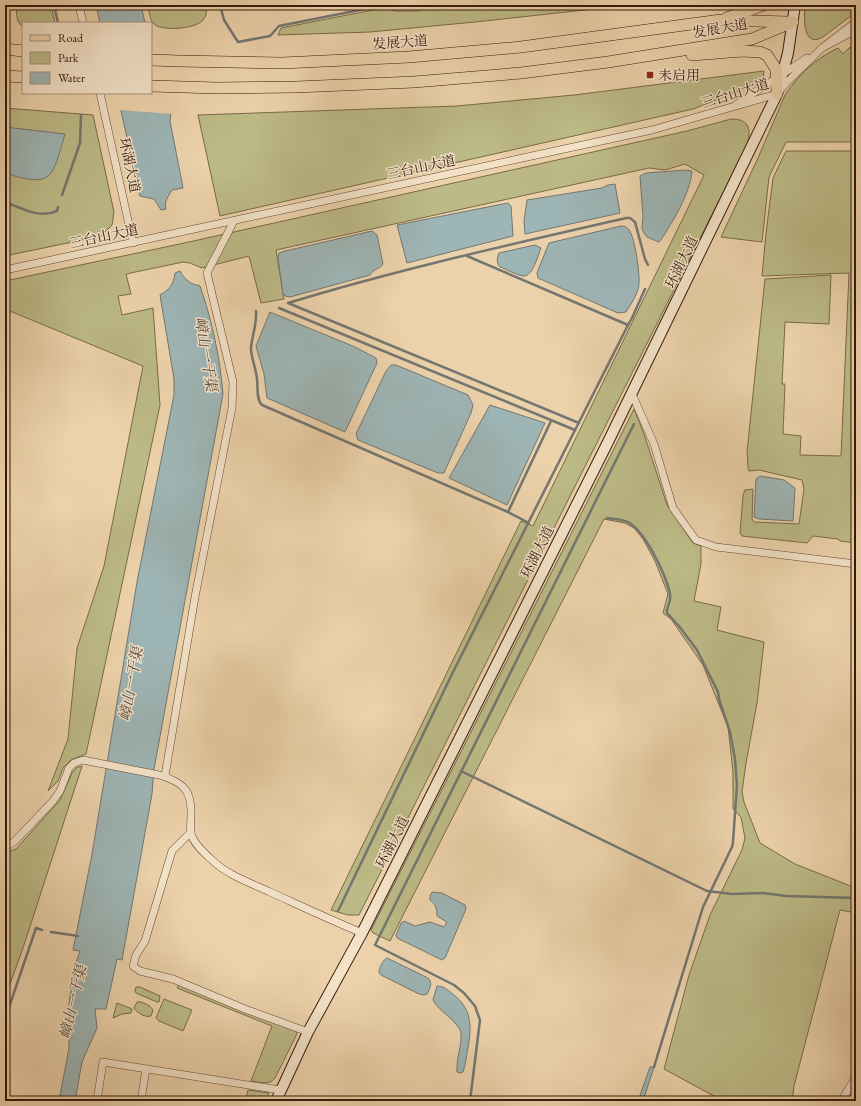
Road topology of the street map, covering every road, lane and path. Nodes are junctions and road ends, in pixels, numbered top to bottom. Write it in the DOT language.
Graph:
graph roads {
  1 [pos="79,5"];
  2 [pos="764,5"];
  3 [pos="795,5"];
  4 [pos="721,20"];
  5 [pos="83,22"];
  6 [pos="793,22"];
  7 [pos="856,22"];
  8 [pos="856,30"];
  9 [pos="822,48"];
  10 [pos="5,49"];
  11 [pos="22,51"];
  12 [pos="644,56"];
  13 [pos="152,60"];
  14 [pos="5,76"];
  15 [pos="22,77"];
  16 [pos="780,77"];
  17 [pos="152,86"];
  18 [pos="100,94"];
  19 [pos="777,94"];
  20 [pos="730,108"];
  21 [pos="234,221"];
  22 [pos="133,243"];
  23 [pos="5,270"];
  24 [pos="632,394"];
  25 [pos="856,564"];
  26 [pos="162,775"];
  27 [pos="191,832"];
  28 [pos="5,845"];
  29 [pos="362,933"];
  30 [pos="308,1032"];
  31 [pos="146,1069"];
  32 [pos="856,1077"];
  33 [pos="280,1090"];
  34 [pos="97,1101"];
  35 [pos="141,1101"];
  36 [pos="276,1101"];
  37 [pos="841,1101"];
  1 -- 5 [label="street"];
  2 -- 4 [label="main road"];
  3 -- 6 [label="main road"];
  4 -- 6 [label="main road, 发展大道"];
  4 -- 13 [label="main road, 发展大道"];
  6 -- 12 [label="main road, 发展大道"];
  6 -- 16 [label="main road"];
  7 -- 9 [label="street"];
  8 -- 9 [label="street"];
  9 -- 16 [label="street"];
  9 -- 19 [label="street, 三台山大道"];
  10 -- 11 [label="main road"];
  12 -- 16 [label="main road"];
  12 -- 17 [label="main road, 发展大道"];
  14 -- 15 [label="main road"];
  16 -- 19 [label="main road"];
  16 -- 20 [label="street"];
  18 -- 22 [label="street, 环湖大道"];
  19 -- 20 [label="street, 三台山大道"];
  19 -- 24 [label="main road, 环湖大道"];
  20 -- 21 [label="street, 三台山大道"];
  21 -- 22 [label="street, 三台山大道"];
  21 -- 26 [label="street"];
  22 -- 23 [label="street, 三台山大道"];
  24 -- 25 [label="street"];
  24 -- 29 [label="main road, 环湖大道"];
  26 -- 27 [label="street"];
  26 -- 28 [label="street"];
  27 -- 29 [label="street"];
  27 -- 30 [label="street"];
  29 -- 30 [label="main road, 环湖大道"];
  30 -- 33 [label="main road, 环湖大道"];
  31 -- 33 [label="street"];
  31 -- 34 [label="street"];
  31 -- 35 [label="street"];
  32 -- 37 [label="street"];
  33 -- 36 [label="main road, 环湖大道"];
}
